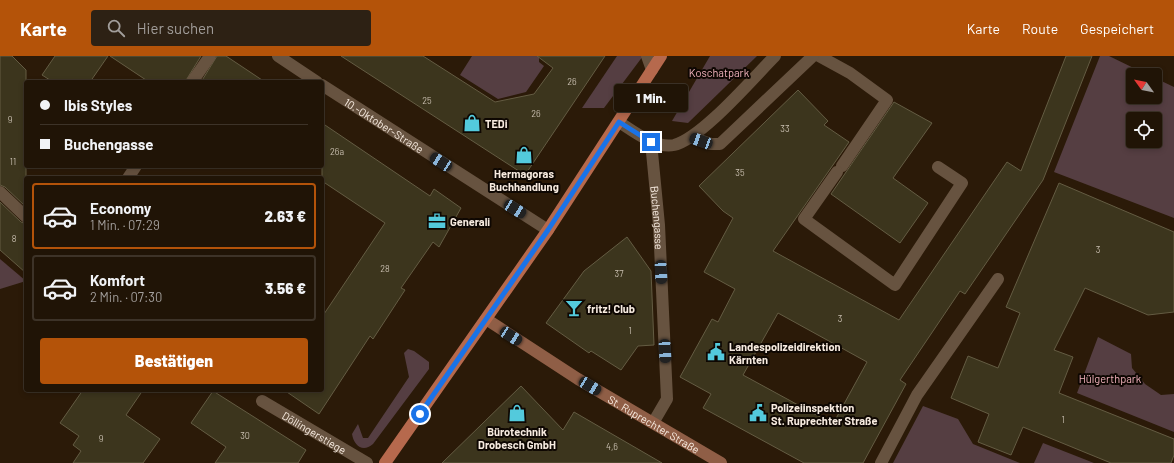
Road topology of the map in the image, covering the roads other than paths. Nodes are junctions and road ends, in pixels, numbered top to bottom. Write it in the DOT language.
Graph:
graph roads {
  1 [pos="210,56"];
  2 [pos="647,56"];
  3 [pos="661,56"];
  4 [pos="775,56"];
  5 [pos="813,56"];
  6 [pos="819,56"];
  7 [pos="286,58"];
  8 [pos="652,70"];
  9 [pos="193,80"];
  10 [pos="314,80"];
  11 [pos="324,86"];
  12 [pos="619,122"];
  13 [pos="691,137"];
  14 [pos="651,142"];
  15 [pos="938,168"];
  16 [pos="0,192"];
  17 [pos="24,215"];
  18 [pos="548,230"];
  19 [pos="998,279"];
  20 [pos="486,320"];
  21 [pos="262,400"];
  22 [pos="653,423"];
  23 [pos="368,463"];
  24 [pos="385,463"];
  25 [pos="721,463"];
  26 [pos="881,463"];
  1 -- 9 [label="street"];
  2 -- 8 [label="street"];
  3 -- 8 [label="main road"];
  4 -- 13 [label="street"];
  5 -- 13 [label="street"];
  6 -- 15 [label="street"];
  7 -- 10 [label="street"];
  8 -- 12 [label="main road"];
  11 -- 18 [label="street, 10.-Oktober-Straße"];
  12 -- 14 [label="street"];
  12 -- 18 [label="main road"];
  13 -- 14 [label="street"];
  14 -- 22 [label="street, Buchengasse"];
  16 -- 17 [label="street"];
  18 -- 20 [label="main road"];
  19 -- 26 [label="street"];
  20 -- 22 [label="street, St. Ruprechter Straße"];
  20 -- 24 [label="main road"];
  21 -- 23 [label="street, Döllingerstiege"];
  22 -- 25 [label="street, St. Ruprechter Straße"];
}
